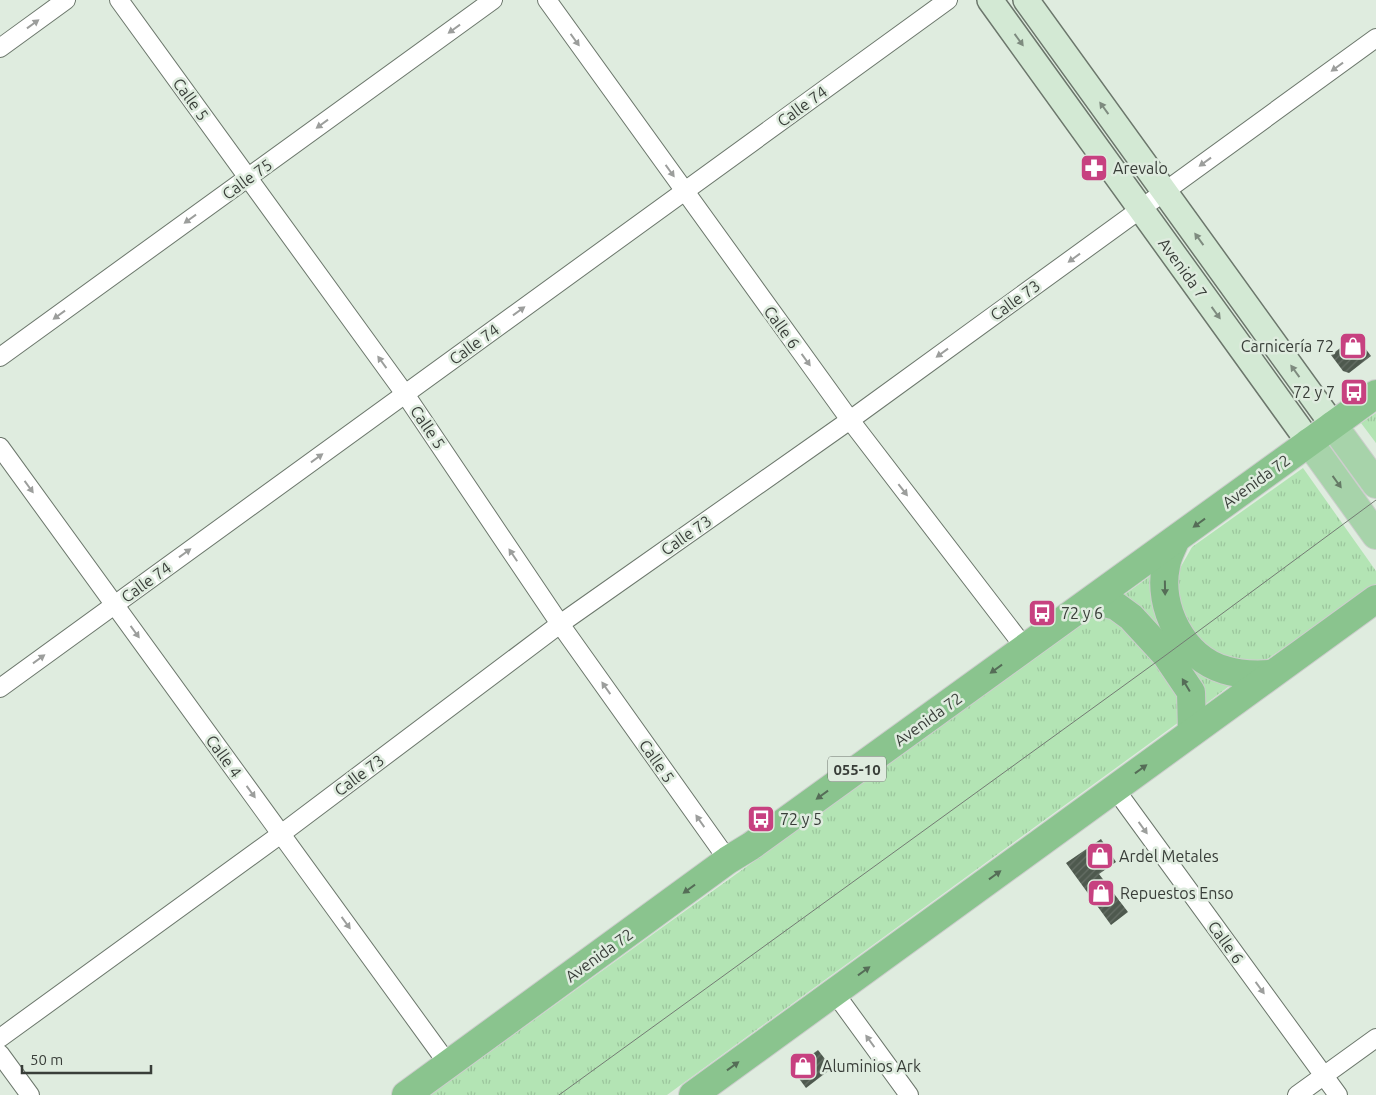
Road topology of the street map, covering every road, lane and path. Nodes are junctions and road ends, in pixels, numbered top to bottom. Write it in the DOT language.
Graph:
graph roads {
  1 [pos="66,0"];
  2 [pos="119,0"];
  3 [pos="493,0"];
  4 [pos="547,0"];
  5 [pos="948,0"];
  6 [pos="990,0"];
  7 [pos="1026,0"];
  8 [pos="1376,38"];
  9 [pos="0,48"];
  10 [pos="248,178"];
  11 [pos="684,191"];
  12 [pos="1165,192"];
  13 [pos="1141,209"];
  14 [pos="0,357"];
  15 [pos="405,394"];
  16 [pos="1376,394"];
  17 [pos="850,420"];
  18 [pos="1333,425"];
  19 [pos="1309,442"];
  20 [pos="0,447"];
  21 [pos="1376,484"];
  22 [pos="1376,535"];
  23 [pos="1175,541"];
  24 [pos="1376,599"];
  25 [pos="1092,600"];
  26 [pos="114,605"];
  27 [pos="560,624"];
  28 [pos="1025,648"];
  29 [pos="1270,674"];
  30 [pos="0,688"];
  31 [pos="1192,732"];
  32 [pos="1115,789"];
  33 [pos="281,834"];
  34 [pos="728,860"];
  35 [pos="834,992"];
  36 [pos="0,1038"];
  37 [pos="1376,1038"];
  38 [pos="0,1054"];
  39 [pos="448,1064"];
  40 [pos="1324,1076"];
  41 [pos="30,1095"];
  42 [pos="406,1095"];
  43 [pos="693,1095"];
  44 [pos="909,1095"];
  45 [pos="1297,1095"];
  46 [pos="1338,1095"];
  9 -- 1 [label="street, one-way"];
  2 -- 10 [label="street, Calle 5"];
  3 -- 10 [label="street, Calle 75, one-way"];
  4 -- 11 [label="street, Calle 6, one-way"];
  5 -- 11 [label="street, Calle 74"];
  6 -- 13 [label="main road, Avenida 7, one-way"];
  12 -- 7 [label="main road, Avenida 7, one-way"];
  8 -- 12 [label="street, Calle 73, one-way"];
  10 -- 14 [label="street, Calle 75, one-way"];
  15 -- 10 [label="street, Calle 5, one-way"];
  15 -- 11 [label="street, Calle 74, one-way"];
  11 -- 17 [label="street, Calle 6, one-way"];
  12 -- 13 [label="street, Calle 73"];
  18 -- 12 [label="main road, Avenida 7, one-way"];
  13 -- 17 [label="street, Calle 73, one-way"];
  13 -- 19 [label="main road, Avenida 7, one-way"];
  26 -- 15 [label="street, Calle 74, one-way"];
  27 -- 15 [label="street, Calle 5, one-way"];
  16 -- 18 [label="highway, Avenida 72 / 055-10"];
  17 -- 27 [label="street, Calle 73"];
  17 -- 28 [label="street, Calle 6, one-way"];
  18 -- 19 [label="highway, Avenida 72 / 055-10"];
  18 -- 21 [label="main road, Avenida 7"];
  19 -- 22 [label="main road, Avenida 7, one-way"];
  19 -- 23 [label="highway, Avenida 72 / 055-10, one-way"];
  20 -- 26 [label="street, Calle 4, one-way"];
  23 -- 25 [label="highway, Avenida 72 / 055-10"];
  23 -- 29 [label="highway, one-way"];
  24 -- 29 [label="highway"];
  25 -- 28 [label="highway, Avenida 72 / 055-10"];
  31 -- 25 [label="highway, one-way"];
  30 -- 26 [label="street, Calle 74, one-way"];
  26 -- 33 [label="street, Calle 4, one-way"];
  27 -- 33 [label="street, Calle 73"];
  34 -- 27 [label="street, Calle 5, one-way"];
  28 -- 34 [label="highway, Avenida 72 / 055-10, one-way"];
  29 -- 31 [label="highway"];
  32 -- 31 [label="highway, one-way"];
  35 -- 32 [label="highway, one-way"];
  32 -- 40 [label="street, Calle 6, one-way"];
  33 -- 36 [label="street, Calle 73"];
  33 -- 39 [label="street, Calle 4, one-way"];
  34 -- 39 [label="highway, Avenida 72 / 055-10, one-way"];
  43 -- 35 [label="highway, one-way"];
  44 -- 35 [label="street, one-way"];
  37 -- 40 [label="street"];
  38 -- 41 [label="street"];
  39 -- 42 [label="highway, Avenida 72 / 055-10"];
  40 -- 45 [label="street"];
  40 -- 46 [label="street, Calle 6"];
}
